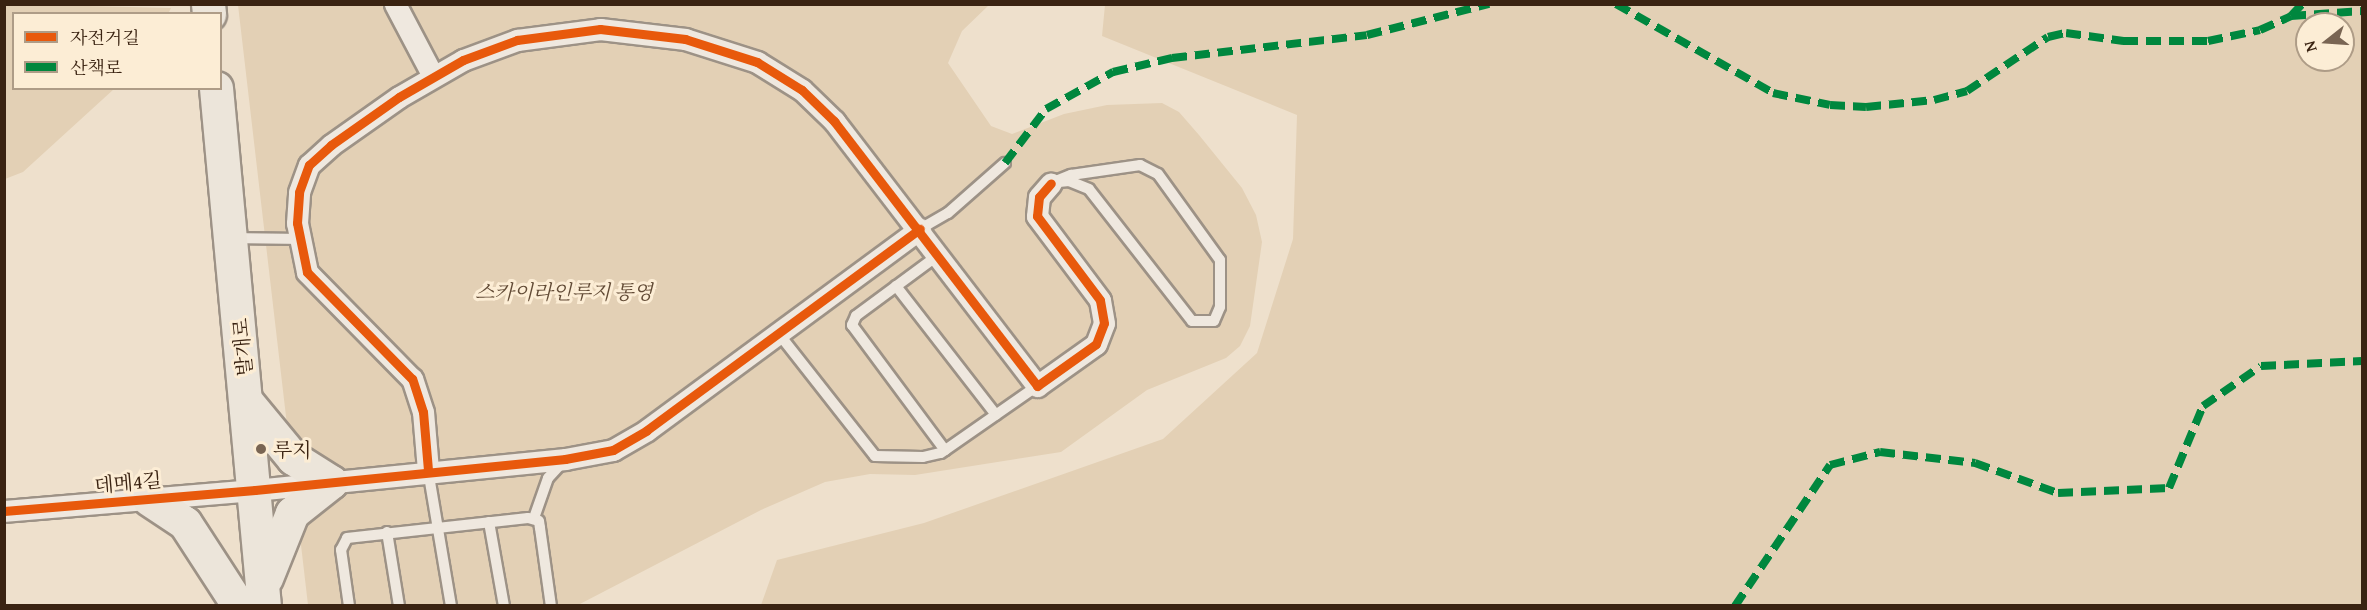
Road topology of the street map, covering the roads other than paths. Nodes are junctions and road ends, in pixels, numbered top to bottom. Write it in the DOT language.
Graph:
graph roads {
  1 [pos="395,4"];
  2 [pos="433,76"];
  3 [pos="216,90"];
  4 [pos="1005,163"];
  5 [pos="1051,183"];
  6 [pos="920,229"];
  7 [pos="231,238"];
  8 [pos="299,239"];
  9 [pos="937,256"];
  10 [pos="896,286"];
  11 [pos="779,334"];
  12 [pos="1037,386"];
  13 [pos="246,401"];
  14 [pos="996,415"];
  15 [pos="945,450"];
  16 [pos="565,459"];
  17 [pos="428,470"];
  18 [pos="331,482"];
  19 [pos="255,490"];
  20 [pos="149,499"];
  21 [pos="4,511"];
  22 [pos="534,518"];
  23 [pos="489,522"];
  24 [pos="436,527"];
  25 [pos="387,532"];
  26 [pos="255,599"];
  27 [pos="349,606"];
  28 [pos="399,606"];
  29 [pos="452,606"];
  30 [pos="504,606"];
  31 [pos="551,606"];
  1 -- 2 [label="street"];
  2 -- 6 [label="street"];
  2 -- 8 [label="street"];
  3 -- 7 [label="main road, 발개로"];
  4 -- 6 [label="lane"];
  5 -- 5 [label="lane"];
  5 -- 12 [label="street"];
  6 -- 9 [label="street"];
  6 -- 11 [label="street, 데메4길"];
  7 -- 8 [label="lane"];
  7 -- 13 [label="main road, 발개로"];
  8 -- 17 [label="street"];
  9 -- 10 [label="lane"];
  9 -- 12 [label="street"];
  10 -- 14 [label="lane"];
  10 -- 15 [label="lane"];
  11 -- 15 [label="lane"];
  11 -- 16 [label="street, 데메4길"];
  12 -- 14 [label="lane"];
  13 -- 18 [label="main road"];
  13 -- 19 [label="main road, 발개로"];
  14 -- 15 [label="lane"];
  16 -- 17 [label="street, 데메4길"];
  16 -- 22 [label="lane"];
  17 -- 18 [label="street, 데메4길"];
  17 -- 24 [label="lane"];
  18 -- 19 [label="street, 데메4길"];
  18 -- 26 [label="main road"];
  19 -- 20 [label="street, 데메4길"];
  19 -- 26 [label="main road, 발개로"];
  20 -- 21 [label="street, 데메4길"];
  20 -- 26 [label="main road"];
  22 -- 23 [label="lane"];
  22 -- 31 [label="lane"];
  23 -- 24 [label="lane"];
  23 -- 30 [label="lane"];
  24 -- 25 [label="lane"];
  24 -- 29 [label="lane"];
  25 -- 27 [label="lane"];
  25 -- 28 [label="lane"];
}
